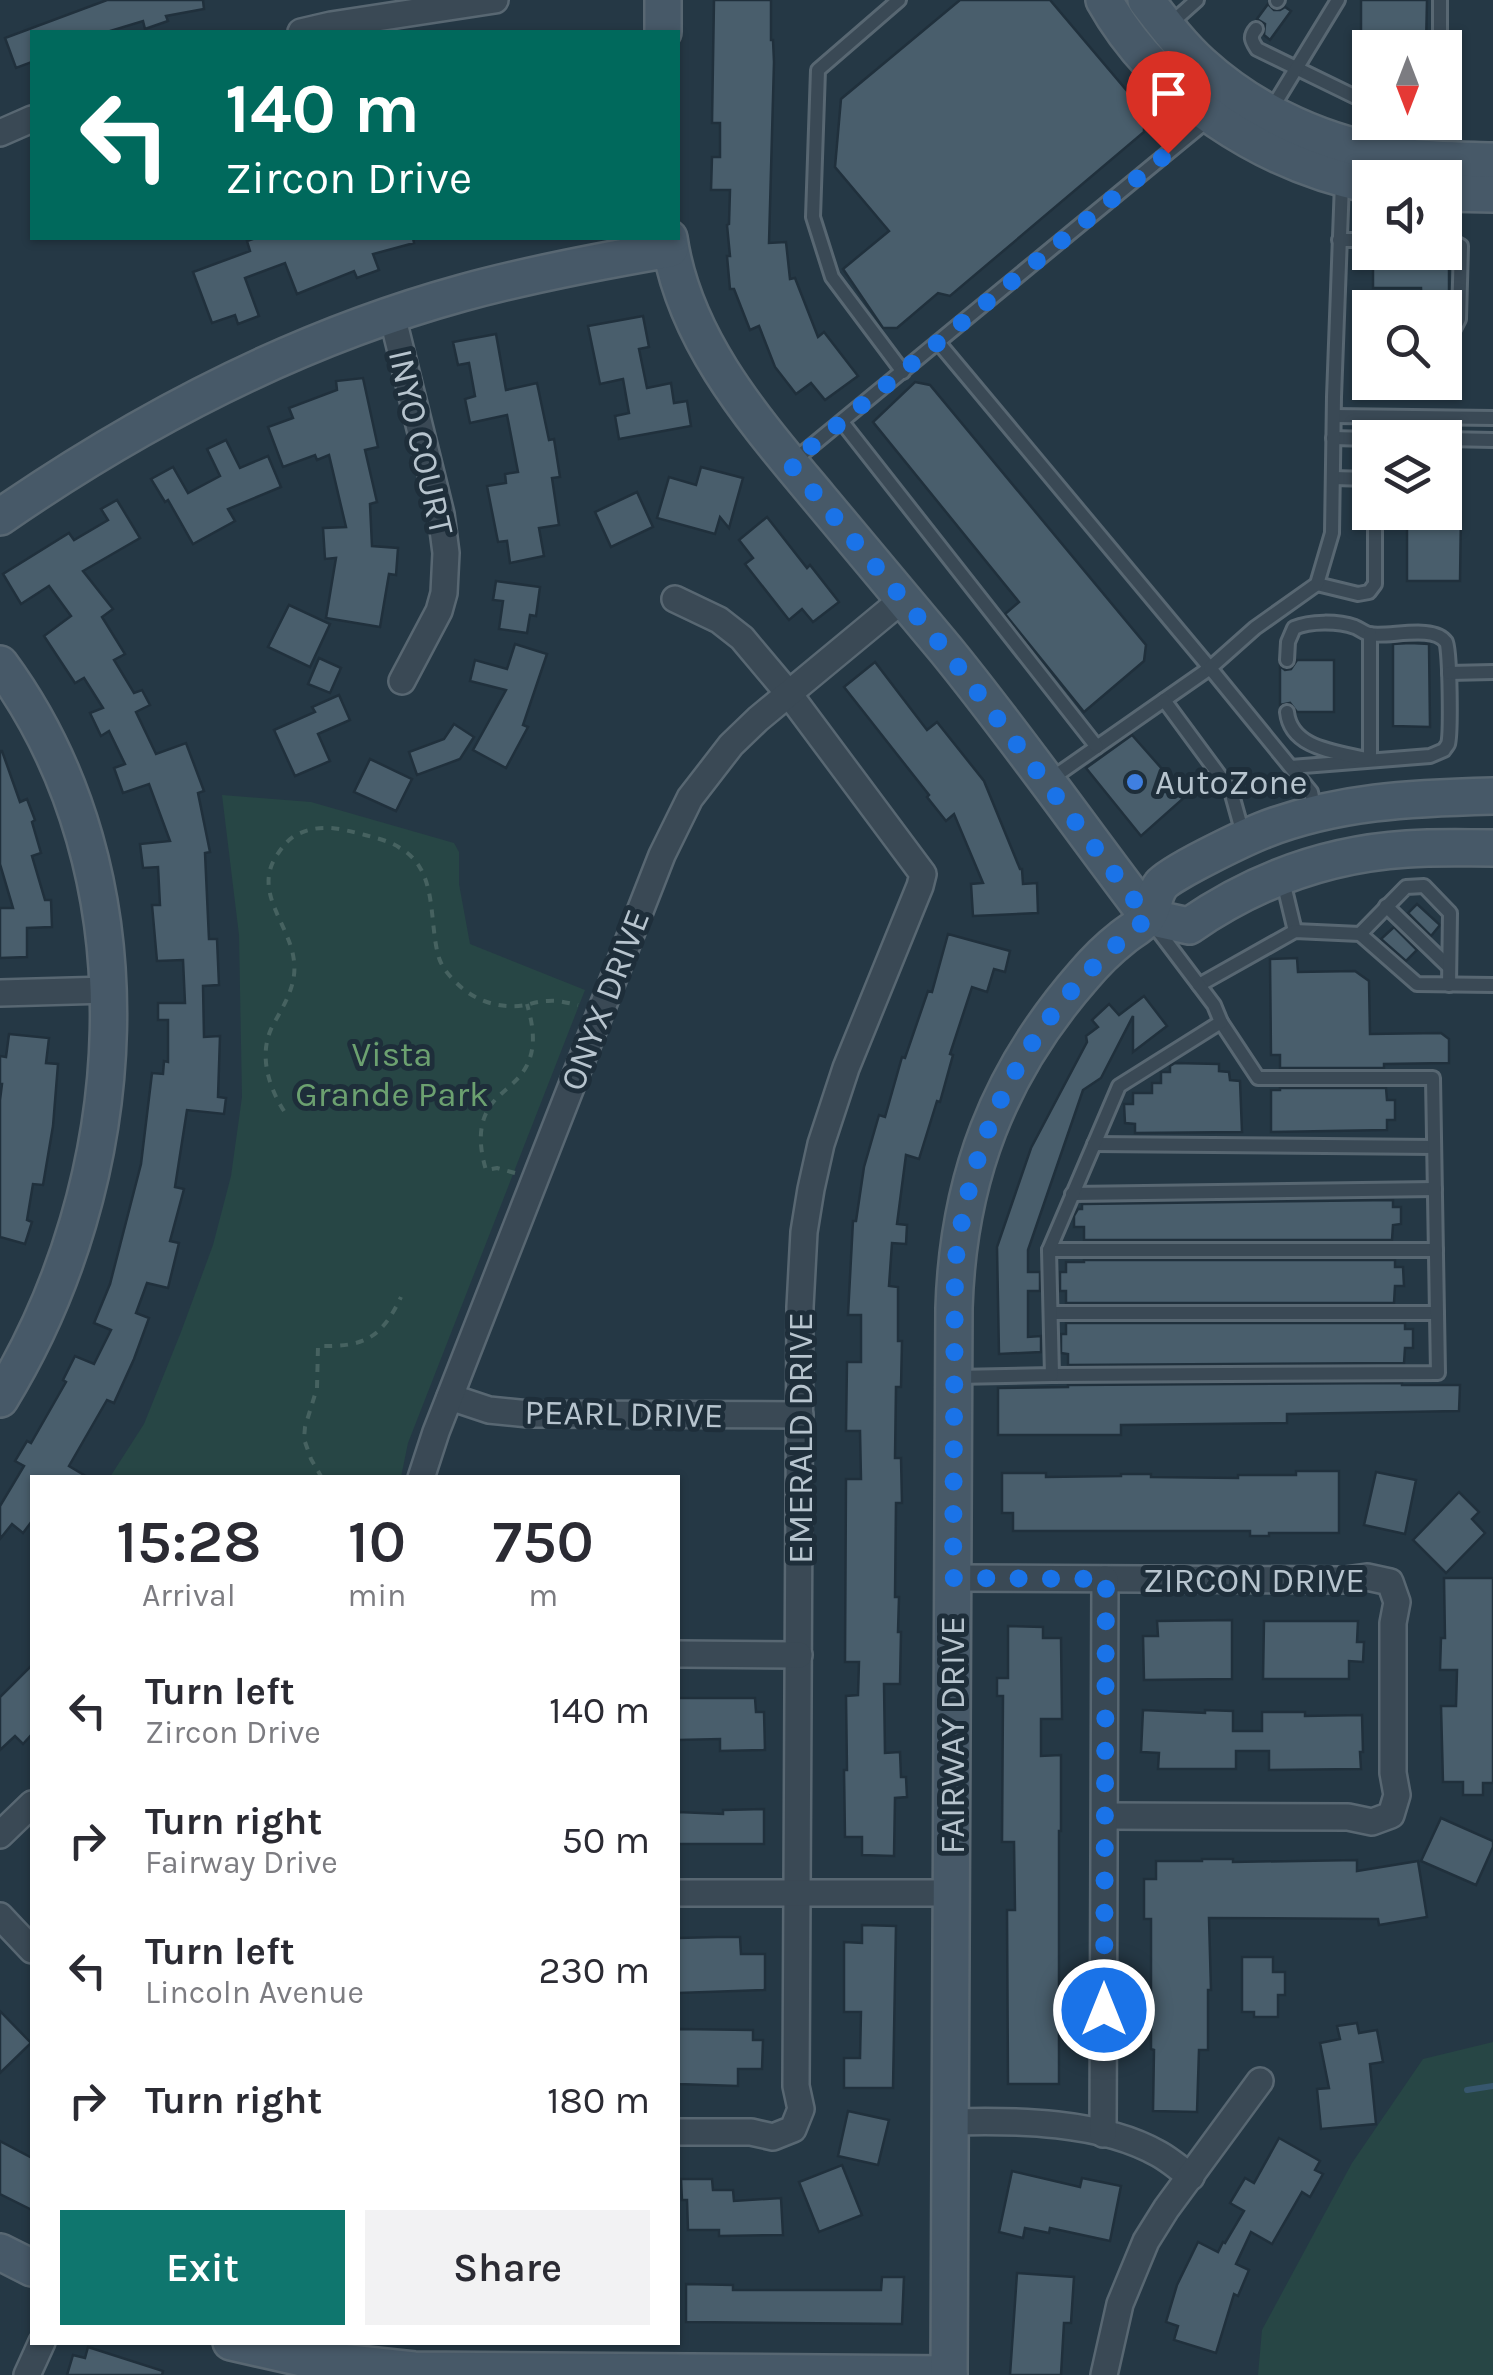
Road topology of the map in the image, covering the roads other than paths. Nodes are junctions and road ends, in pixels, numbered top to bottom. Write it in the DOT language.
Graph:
graph roads {
  1 [pos="495,0"];
  2 [pos="664,0"];
  3 [pos="898,0"];
  4 [pos="1104,0"];
  5 [pos="1197,0"];
  6 [pos="1338,0"];
  7 [pos="1440,0"];
  8 [pos="1156,13"];
  9 [pos="1256,29"];
  10 [pos="310,30"];
  11 [pos="664,30"];
  12 [pos="1440,30"];
  13 [pos="1296,68"];
  14 [pos="1352,96"];
  15 [pos="1270,112"];
  16 [pos="1212,117"];
  17 [pos="30,120"];
  18 [pos="1305,130"];
  19 [pos="0,132"];
  20 [pos="1388,160"];
  21 [pos="1493,161"];
  22 [pos="1352,169"];
  23 [pos="1352,171"];
  24 [pos="1352,184"];
  25 [pos="1462,193"];
  26 [pos="1493,194"];
  27 [pos="1339,240"];
  28 [pos="1352,240"];
  29 [pos="669,243"];
  30 [pos="392,315"];
  31 [pos="938,342"];
  32 [pos="903,372"];
  33 [pos="1334,416"];
  34 [pos="1493,418"];
  35 [pos="842,422"];
  36 [pos="1334,438"];
  37 [pos="1352,438"];
  38 [pos="1462,439"];
  39 [pos="1493,440"];
  40 [pos="790,464"];
  41 [pos="1333,478"];
  42 [pos="1352,479"];
  43 [pos="0,517"];
  44 [pos="1375,530"];
  45 [pos="1317,584"];
  46 [pos="675,598"];
  47 [pos="903,599"];
  48 [pos="1370,634"];
  49 [pos="1287,660"];
  50 [pos="0,664"];
  51 [pos="1210,668"];
  52 [pos="1449,672"];
  53 [pos="1493,672"];
  54 [pos="402,681"];
  55 [pos="788,694"];
  56 [pos="1164,700"];
  57 [pos="1286,712"];
  58 [pos="1097,747"];
  59 [pos="1370,760"];
  60 [pos="1291,767"];
  61 [pos="1046,783"];
  62 [pos="1493,796"];
  63 [pos="1315,814"];
  64 [pos="1245,838"];
  65 [pos="1493,848"];
  66 [pos="1281,875"];
  67 [pos="1386,906"];
  68 [pos="1148,918"];
  69 [pos="1294,931"];
  70 [pos="1360,934"];
  71 [pos="1450,967"];
  72 [pos="1199,985"];
  73 [pos="1450,985"];
  74 [pos="1493,985"];
  75 [pos="108,990"];
  76 [pos="0,993"];
  77 [pos="1221,1022"];
  78 [pos="1094,1144"];
  79 [pos="1434,1147"];
  80 [pos="1435,1188"];
  81 [pos="1072,1194"];
  82 [pos="1049,1250"];
  83 [pos="1436,1250"];
  84 [pos="1437,1313"];
  85 [pos="1050,1314"];
  86 [pos="1052,1375"];
  87 [pos="954,1377"];
  88 [pos="450,1397"];
  89 [pos="0,1399"];
  90 [pos="800,1415"];
  91 [pos="422,1475"];
  92 [pos="953,1578"];
  93 [pos="1106,1579"];
  94 [pos="680,1654"];
  95 [pos="798,1654"];
  96 [pos="30,1806"];
  97 [pos="1104,1816"];
  98 [pos="0,1834"];
  99 [pos="680,1893"];
  100 [pos="798,1893"];
  101 [pos="951,1893"];
  102 [pos="0,1916"];
  103 [pos="30,1948"];
  104 [pos="1260,2081"];
  105 [pos="950,2122"];
  106 [pos="680,2132"];
  107 [pos="1103,2134"];
  108 [pos="1191,2177"];
  109 [pos="0,2252"];
  110 [pos="30,2267"];
  111 [pos="41,2345"];
  112 [pos="245,2345"];
  113 [pos="345,2353"];
  114 [pos="27,2375"];
  115 [pos="949,2375"];
  116 [pos="1104,2375"];
  1 -- 10 [label="street"];
  2 -- 11 [label="street"];
  3 -- 32 [label="lane"];
  4 -- 16 [label="street"];
  5 -- 8 [label="lane"];
  6 -- 13 [label="lane"];
  7 -- 12 [label="lane"];
  8 -- 15 [label="street"];
  9 -- 13 [label="lane"];
  13 -- 14 [label="lane"];
  13 -- 15 [label="lane"];
  15 -- 18 [label="street"];
  16 -- 18 [label="street"];
  16 -- 23 [label="street"];
  16 -- 31 [label="lane"];
  17 -- 19 [label="street"];
  18 -- 22 [label="street"];
  20 -- 21 [label="street"];
  24 -- 27 [label="lane"];
  25 -- 26 [label="street"];
  27 -- 28 [label="lane"];
  27 -- 33 [label="lane"];
  29 -- 30 [label="street"];
  29 -- 40 [label="street"];
  30 -- 43 [label="street"];
  30 -- 54 [label="street, INYO COURT"];
  31 -- 32 [label="lane"];
  31 -- 51 [label="lane"];
  32 -- 35 [label="lane"];
  33 -- 34 [label="lane"];
  33 -- 36 [label="lane"];
  35 -- 40 [label="lane"];
  35 -- 58 [label="lane"];
  36 -- 37 [label="lane"];
  36 -- 41 [label="lane"];
  38 -- 39 [label="lane"];
  40 -- 47 [label="street"];
  41 -- 42 [label="lane"];
  41 -- 45 [label="lane"];
  44 -- 45 [label="lane"];
  45 -- 51 [label="lane"];
  46 -- 55 [label="street"];
  47 -- 55 [label="street, ONYX DRIVE"];
  47 -- 61 [label="street"];
  48 -- 49 [label="lane"];
  48 -- 52 [label="lane"];
  48 -- 59 [label="lane"];
  50 -- 75 [label="street"];
  51 -- 56 [label="lane"];
  51 -- 60 [label="lane"];
  52 -- 53 [label="lane"];
  52 -- 59 [label="lane"];
  55 -- 88 [label="street, ONYX DRIVE"];
  55 -- 90 [label="street, EMERALD DRIVE"];
  56 -- 58 [label="lane"];
  56 -- 64 [label="lane"];
  57 -- 59 [label="lane"];
  58 -- 61 [label="lane"];
  59 -- 60 [label="lane"];
  60 -- 63 [label="lane"];
  61 -- 68 [label="street"];
  62 -- 63 [label="street, FAIRWAY DRIVE"];
  63 -- 64 [label="street, FAIRWAY DRIVE"];
  64 -- 68 [label="street, FAIRWAY DRIVE"];
  65 -- 66 [label="street"];
  66 -- 68 [label="street"];
  66 -- 69 [label="lane"];
  67 -- 70 [label="lane"];
  67 -- 71 [label="lane"];
  67 -- 71 [label="lane"];
  68 -- 72 [label="lane"];
  68 -- 87 [label="street, FAIRWAY DRIVE"];
  69 -- 70 [label="lane"];
  69 -- 72 [label="lane"];
  70 -- 73 [label="lane"];
  71 -- 73 [label="lane"];
  72 -- 77 [label="lane"];
  73 -- 74 [label="lane"];
  75 -- 76 [label="street"];
  75 -- 89 [label="street"];
  77 -- 78 [label="lane"];
  77 -- 79 [label="lane"];
  78 -- 79 [label="lane"];
  78 -- 81 [label="lane"];
  79 -- 80 [label="lane"];
  80 -- 81 [label="lane"];
  80 -- 83 [label="lane"];
  81 -- 82 [label="lane"];
  82 -- 83 [label="lane"];
  82 -- 85 [label="lane"];
  83 -- 84 [label="lane"];
  84 -- 85 [label="lane"];
  84 -- 86 [label="lane"];
  85 -- 86 [label="lane"];
  86 -- 87 [label="lane"];
  87 -- 92 [label="street, FAIRWAY DRIVE"];
  88 -- 90 [label="street, PEARL DRIVE"];
  88 -- 91 [label="street, ONYX DRIVE"];
  90 -- 95 [label="street, EMERALD DRIVE"];
  92 -- 93 [label="street, ZIRCON DRIVE"];
  92 -- 101 [label="street, FAIRWAY DRIVE"];
  93 -- 97 [label="street"];
  93 -- 97 [label="street, ZIRCON DRIVE"];
  94 -- 95 [label="street"];
  95 -- 100 [label="street, EMERALD DRIVE"];
  96 -- 98 [label="street"];
  97 -- 107 [label="street"];
  99 -- 100 [label="street"];
  100 -- 101 [label="street"];
  100 -- 106 [label="street, EMERALD DRIVE"];
  101 -- 105 [label="street, FAIRWAY DRIVE"];
  102 -- 103 [label="street"];
  104 -- 108 [label="street"];
  105 -- 107 [label="street"];
  105 -- 115 [label="street, FAIRWAY DRIVE"];
  107 -- 108 [label="street"];
  108 -- 116 [label="street"];
  109 -- 110 [label="street"];
  111 -- 114 [label="street"];
  112 -- 113 [label="street"];
  113 -- 115 [label="street"];
}
